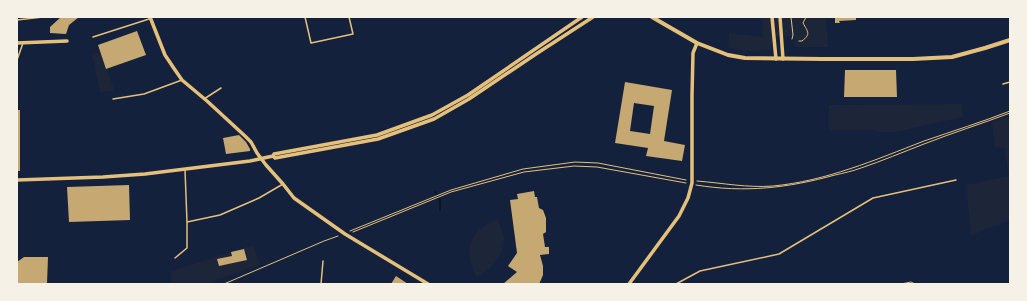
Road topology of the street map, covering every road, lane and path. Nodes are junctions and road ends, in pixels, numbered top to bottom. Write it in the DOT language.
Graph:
graph roads {
  1 [pos="42,17"];
  2 [pos="305,17"];
  3 [pos="349,17"];
  4 [pos="582,17"];
  5 [pos="594,17"];
  6 [pos="652,17"];
  7 [pos="772,17"];
  8 [pos="780,17"];
  9 [pos="791,17"];
  10 [pos="806,17"];
  11 [pos="151,18"];
  12 [pos="17,20"];
  13 [pos="93,37"];
  14 [pos="792,39"];
  15 [pos="1010,40"];
  16 [pos="67,41"];
  17 [pos="799,41"];
  18 [pos="17,43"];
  19 [pos="23,43"];
  20 [pos="697,43"];
  21 [pos="776,59"];
  22 [pos="783,59"];
  23 [pos="17,60"];
  24 [pos="182,80"];
  25 [pos="1010,82"];
  26 [pos="1002,84"];
  27 [pos="221,88"];
  28 [pos="113,99"];
  29 [pos="204,99"];
  30 [pos="1010,111"];
  31 [pos="1010,113"];
  32 [pos="317,148"];
  33 [pos="261,159"];
  34 [pos="185,169"];
  35 [pos="17,180"];
  36 [pos="688,180"];
  37 [pos="956,180"];
  38 [pos="698,181"];
  39 [pos="688,183"];
  40 [pos="695,183"];
  41 [pos="283,184"];
  42 [pos="443,194"];
  43 [pos="187,222"];
  44 [pos="349,232"];
  45 [pos="339,236"];
  46 [pos="175,258"];
  47 [pos="323,261"];
  48 [pos="232,281"];
  49 [pos="224,284"];
  50 [pos="233,284"];
  51 [pos="321,284"];
  52 [pos="428,284"];
  53 [pos="629,284"];
  54 [pos="676,284"];
  55 [pos="901,284"];
  56 [pos="915,284"];
  1 -- 12 [label="lane"];
  2 -- 3 [label="lane"];
  4 -- 32 [label="street"];
  5 -- 32 [label="street"];
  6 -- 20 [label="street"];
  7 -- 21 [label="street"];
  8 -- 22 [label="street"];
  9 -- 14 [label="path"];
  10 -- 17 [label="path"];
  11 -- 13 [label="lane"];
  11 -- 24 [label="street"];
  15 -- 22 [label="street"];
  16 -- 19 [label="street"];
  18 -- 19 [label="street"];
  19 -- 23 [label="lane"];
  20 -- 21 [label="street"];
  20 -- 53 [label="street"];
  21 -- 22 [label="street"];
  24 -- 28 [label="lane"];
  24 -- 29 [label="street"];
  25 -- 26 [label="lane"];
  27 -- 29 [label="lane"];
  29 -- 33 [label="street"];
  30 -- 38 [label="path"];
  31 -- 40 [label="path"];
  32 -- 33 [label="street"];
  33 -- 34 [label="street"];
  33 -- 41 [label="street"];
  34 -- 35 [label="street"];
  34 -- 43 [label="lane"];
  36 -- 42 [label="path"];
  37 -- 54 [label="lane"];
  39 -- 42 [label="path"];
  41 -- 43 [label="lane"];
  41 -- 52 [label="street"];
  42 -- 44 [label="path"];
  43 -- 46 [label="lane"];
  45 -- 48 [label="path"];
  47 -- 51 [label="lane"];
  48 -- 49 [label="path"];
  48 -- 50 [label="path"];
  55 -- 56 [label="path"];
}
